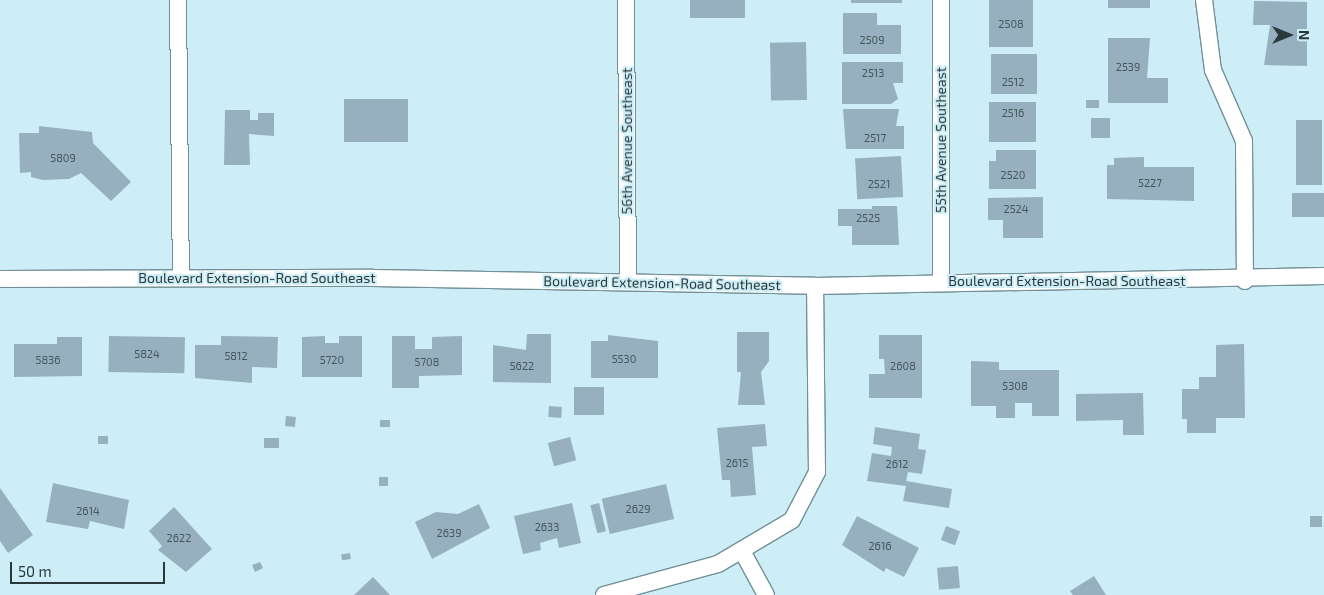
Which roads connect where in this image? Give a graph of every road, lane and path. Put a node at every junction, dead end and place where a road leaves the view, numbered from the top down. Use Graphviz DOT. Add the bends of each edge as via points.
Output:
graph roads {
  1 [pos="178,0"];
  2 [pos="626,0"];
  3 [pos="942,0"];
  4 [pos="1204,0"];
  5 [pos="1324,276"];
  6 [pos="181,277"];
  7 [pos="0,279"];
  8 [pos="1245,280"];
  9 [pos="941,281"];
  10 [pos="628,282"];
  11 [pos="815,286"];
  12 [pos="742,551"];
  13 [pos="604,595"];
  14 [pos="766,595"];
  1 -- 6 [label="street"];
  2 -- 10 [label="street, 56th Avenue Southeast"];
  3 -- 9 [label="street, 55th Avenue Southeast"];
  4 -- 8 [label="street" via="1213,70 1244,141"];
  5 -- 8 [label="street, Boulevard Extension-Road Southeast"];
  6 -- 7 [label="street, Boulevard Extension-Road Southeast"];
  6 -- 10 [label="street, Boulevard Extension-Road Southeast"];
  8 -- 9 [label="street, Boulevard Extension-Road Southeast"];
  9 -- 11 [label="street, Boulevard Extension-Road Southeast"];
  10 -- 11 [label="street, Boulevard Extension-Road Southeast"];
  11 -- 12 [label="street" via="817,472 792,520"];
  12 -- 13 [label="street" via="718,564"];
  12 -- 14 [label="street"];
}
